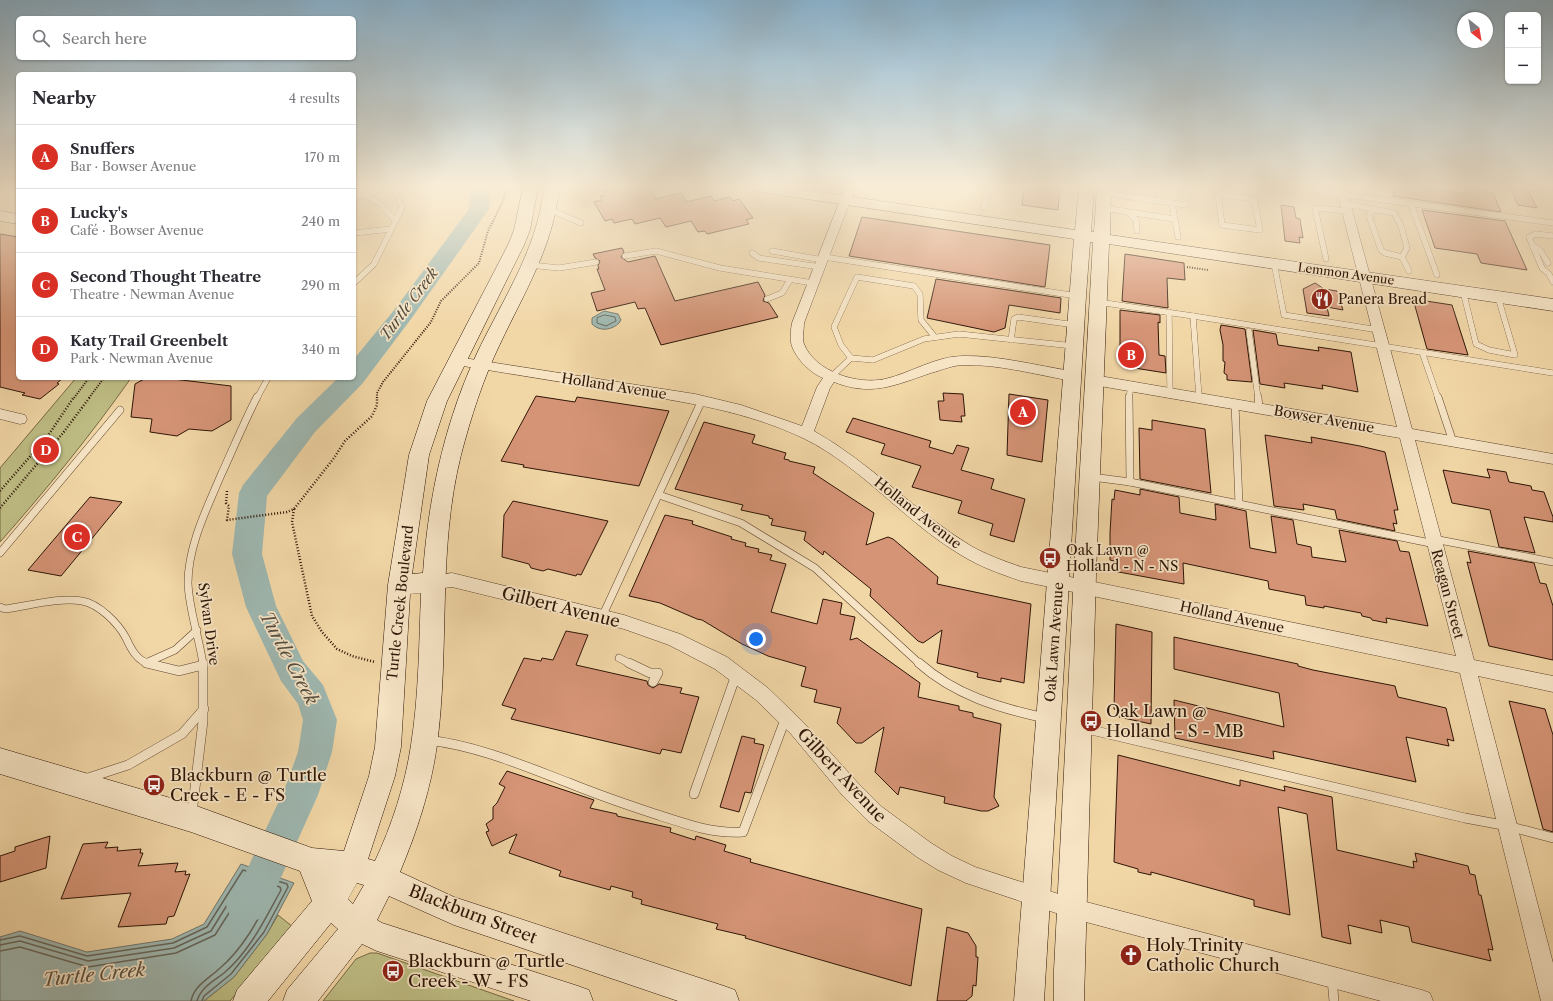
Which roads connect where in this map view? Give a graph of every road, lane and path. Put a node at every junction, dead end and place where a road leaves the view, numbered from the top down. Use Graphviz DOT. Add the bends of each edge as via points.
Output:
graph roads {
  1 [pos="388,235"];
  2 [pos="487,235"];
  3 [pos="520,235"];
  4 [pos="543,235"];
  5 [pos="832,235"];
  6 [pos="1083,235"];
  7 [pos="1102,235"];
  8 [pos="1117,235"];
  9 [pos="1162,235"];
  10 [pos="1321,235"];
  11 [pos="1354,235"];
  12 [pos="1376,235"];
  13 [pos="1403,235"];
  14 [pos="1422,235"];
  15 [pos="1553,236"];
  16 [pos="1178,237"];
  17 [pos="1533,246"];
  18 [pos="772,251"];
  19 [pos="752,253"];
  20 [pos="625,256"];
  21 [pos="1326,259"];
  22 [pos="822,261"];
  23 [pos="596,262"];
  24 [pos="861,263"];
  25 [pos="1274,263"];
  26 [pos="507,264"];
  27 [pos="1406,264"];
  28 [pos="530,265"];
  29 [pos="1187,267"];
  30 [pos="1549,268"];
  31 [pos="1208,270"];
  32 [pos="1364,270"];
  33 [pos="1437,275"];
  34 [pos="857,277"];
  35 [pos="790,280"];
  36 [pos="356,281"];
  37 [pos="1553,282"];
  38 [pos="813,283"];
  39 [pos="1463,291"];
  40 [pos="1553,292"];
  41 [pos="1077,296"];
  42 [pos="1498,297"];
  43 [pos="767,299"];
  44 [pos="1098,302"];
  45 [pos="1553,305"];
  46 [pos="1169,312"];
  47 [pos="1193,316"];
  48 [pos="1075,326"];
  49 [pos="1379,330"];
  50 [pos="1249,331"];
  51 [pos="934,336"];
  52 [pos="1011,340"];
  53 [pos="1074,346"];
  54 [pos="1384,346"];
  55 [pos="1422,352"];
  56 [pos="851,358"];
  57 [pos="456,361"];
  58 [pos="481,365"];
  59 [pos="1553,373"];
  60 [pos="1072,376"];
  61 [pos="831,378"];
  62 [pos="87,380"];
  63 [pos="102,380"];
  64 [pos="267,380"];
  65 [pos="1094,380"];
  66 [pos="1131,386"];
  67 [pos="1170,392"];
  68 [pos="1199,397"];
  69 [pos="702,400"];
  70 [pos="1235,404"];
  71 [pos="1259,408"];
  72 [pos="120,410"];
  73 [pos="0,414"];
  74 [pos="20,419"];
  75 [pos="806,434"];
  76 [pos="1406,434"];
  77 [pos="1453,442"];
  78 [pos="1553,459"];
  79 [pos="1089,476"];
  80 [pos="1130,482"];
  81 [pos="0,491"];
  82 [pos="658,495"];
  83 [pos="226,503"];
  84 [pos="1239,504"];
  85 [pos="0,508"];
  86 [pos="294,509"];
  87 [pos="1434,542"];
  88 [pos="0,553"];
  89 [pos="1553,562"];
  90 [pos="435,582"];
  91 [pos="1058,582"];
  92 [pos="399,585"];
  93 [pos="1084,586"];
  94 [pos="0,607"];
  95 [pos="602,617"];
  96 [pos="197,630"];
  97 [pos="619,658"];
  98 [pos="375,662"];
  99 [pos="147,663"];
  100 [pos="202,665"];
  101 [pos="1467,666"];
  102 [pos="736,674"];
  103 [pos="653,682"];
  104 [pos="1553,684"];
  105 [pos="204,709"];
  106 [pos="786,717"];
  107 [pos="1049,719"];
  108 [pos="1079,727"];
  109 [pos="424,740"];
  110 [pos="0,761"];
  111 [pos="74,783"];
  112 [pos="694,794"];
  113 [pos="200,821"];
  114 [pos="1508,826"];
  115 [pos="1553,838"];
  116 [pos="312,862"];
  117 [pos="351,867"];
  118 [pos="382,878"];
  119 [pos="1036,898"];
  120 [pos="330,902"];
  121 [pos="1071,908"];
  122 [pos="357,926"];
  123 [pos="1332,977"];
  124 [pos="248,1001"];
  125 [pos="298,1001"];
  126 [pos="578,1001"];
  127 [pos="724,1001"];
  128 [pos="1028,1001"];
  129 [pos="1069,1001"];
  130 [pos="1334,1001"];
  131 [pos="1422,1001"];
  132 [pos="1552,1001"];
  1 -- 36 [label="lane" via="374,264"];
  2 -- 86 [label="path" via="479,263 441,301 431,322 383,382 377,393 377,405 372,416 345,441"];
  3 -- 26 [label="main road, Turtle Creek Boulevard"];
  4 -- 28 [label="main road"];
  5 -- 22 [label="street"];
  6 -- 41 [label="main road, Oak Lawn Avenue"];
  7 -- 44 [label="main road, Oak Lawn Avenue"];
  8 -- 25 [label="main road, Lemmon Avenue"];
  9 -- 16 [label="main road, Lemmon Avenue"];
  10 -- 21 [label="lane"];
  11 -- 32 [label="street, Reagan Street"];
  12 -- 27 [label="lane" via="1381,250"];
  13 -- 27 [label="lane"];
  14 -- 33 [label="lane"];
  15 -- 17 [label="lane" via="1531,235 1529,237"];
  16 -- 21 [label="main road, Lemmon Avenue"];
  17 -- 30 [label="lane" via="1540,250"];
  17 -- 30 [label="lane" via="1542,268"];
  18 -- 22 [label="lane"];
  19 -- 22 [label="lane" via="759,258"];
  20 -- 35 [label="lane" via="656,251 720,268"];
  21 -- 32 [label="main road, Lemmon Avenue"];
  22 -- 24 [label="lane"];
  22 -- 38 [label="street"];
  23 -- 28 [label="lane" via="559,268"];
  24 -- 34 [label="lane"];
  24 -- 41 [label="lane"];
  25 -- 32 [label="main road, Lemmon Avenue"];
  25 -- 49 [label="lane" via="1284,315"];
  26 -- 28 [label="main road"];
  26 -- 57 [label="main road, Turtle Creek Boulevard"];
  27 -- 32 [label="main road, Lemmon Avenue"];
  27 -- 33 [label="main road, Lemmon Avenue"];
  28 -- 58 [label="main road"];
  29 -- 31 [label="path"];
  30 -- 37 [label="lane"];
  32 -- 39 [label="main road, Lemmon Avenue"];
  32 -- 49 [label="street, Reagan Street"];
  33 -- 40 [label="main road, Lemmon Avenue"];
  34 -- 51 [label="lane" via="914,286 920,294 922,320"];
  34 -- 56 [label="lane" via="834,327 841,345"];
  35 -- 38 [label="lane"];
  35 -- 43 [label="lane" via="783,293"];
  38 -- 61 [label="street" via="798,323 797,344 808,362"];
  39 -- 42 [label="main road, Lemmon Avenue"];
  39 -- 42 [label="lane" via="1476,344 1489,350 1515,355"];
  41 -- 48 [label="main road, Oak Lawn Avenue"];
  42 -- 45 [label="main road, Lemmon Avenue"];
  44 -- 46 [label="lane"];
  44 -- 65 [label="main road, Oak Lawn Avenue"];
  46 -- 47 [label="lane"];
  46 -- 67 [label="lane"];
  47 -- 54 [label="lane"];
  47 -- 68 [label="lane"];
  48 -- 52 [label="lane" via="1018,317 1014,319"];
  48 -- 53 [label="main road, Oak Lawn Avenue"];
  49 -- 54 [label="street, Reagan Street"];
  50 -- 71 [label="lane"];
  51 -- 52 [label="lane" via="959,334"];
  51 -- 56 [label="lane" via="873,360"];
  52 -- 53 [label="lane"];
  53 -- 60 [label="main road, Oak Lawn Avenue"];
  54 -- 55 [label="lane"];
  54 -- 76 [label="street, Reagan Street"];
  55 -- 59 [label="lane"];
  55 -- 77 [label="lane"];
  56 -- 61 [label="lane"];
  57 -- 58 [label="street, Holland Avenue"];
  57 -- 92 [label="main road, Turtle Creek Boulevard" via="437,401 419,455"];
  58 -- 69 [label="street, Holland Avenue"];
  58 -- 90 [label="main road" via="448,470 437,540"];
  60 -- 61 [label="street" via="963,360 947,362 885,384 858,384"];
  60 -- 65 [label="main road"];
  60 -- 91 [label="main road, Oak Lawn Avenue"];
  61 -- 75 [label="street" via="824,387"];
  62 -- 81 [label="path" via="50,433"];
  63 -- 85 [label="path"];
  64 -- 96 [label="lane, Sylvan Drive" via="248,412 200,523 189,572"];
  65 -- 66 [label="street, Bowser Avenue"];
  65 -- 79 [label="main road, Oak Lawn Avenue"];
  66 -- 67 [label="street, Bowser Avenue"];
  66 -- 80 [label="lane"];
  67 -- 68 [label="street, Bowser Avenue"];
  68 -- 70 [label="street, Bowser Avenue"];
  69 -- 75 [label="street, Holland Avenue" via="764,417"];
  69 -- 82 [label="lane"];
  70 -- 71 [label="street, Bowser Avenue"];
  70 -- 84 [label="lane"];
  71 -- 76 [label="street, Bowser Avenue"];
  72 -- 88 [label="lane"];
  73 -- 74 [label="street"];
  75 -- 91 [label="street, Holland Avenue" via="878,481 940,533 979,558 1021,574"];
  76 -- 77 [label="street, Bowser Avenue"];
  76 -- 87 [label="street, Reagan Street"];
  77 -- 78 [label="street, Bowser Avenue"];
  79 -- 80 [label="lane"];
  79 -- 93 [label="main road, Oak Lawn Avenue"];
  80 -- 84 [label="lane"];
  82 -- 95 [label="lane"];
  82 -- 107 [label="lane" via="741,523 815,568 936,678 1001,708"];
  83 -- 86 [label="path" via="229,506 227,520"];
  84 -- 87 [label="lane"];
  86 -- 98 [label="path" via="292,522 312,616 337,649"];
  87 -- 89 [label="lane"];
  87 -- 101 [label="street, Reagan Street"];
  90 -- 92 [label="main road"];
  90 -- 95 [label="street, Gilbert Avenue" via="452,580"];
  90 -- 109 [label="main road"];
  91 -- 93 [label="street, Holland Avenue"];
  91 -- 107 [label="main road, Oak Lawn Avenue"];
  92 -- 117 [label="main road, Turtle Creek Boulevard" via="388,747 369,819"];
  93 -- 101 [label="street, Holland Avenue"];
  93 -- 108 [label="main road, Oak Lawn Avenue"];
  94 -- 99 [label="lane" via="83,601 104,612 119,625 134,654"];
  95 -- 102 [label="street, Gilbert Avenue" via="674,639 721,663"];
  96 -- 99 [label="lane" via="177,650"];
  96 -- 100 [label="lane, Sylvan Drive"];
  97 -- 103 [label="lane" via="650,673 658,673"];
  99 -- 100 [label="lane" via="180,671"];
  100 -- 105 [label="lane, Sylvan Drive"];
  101 -- 104 [label="street, Holland Avenue"];
  101 -- 114 [label="street, Reagan Street"];
  102 -- 106 [label="street, Gilbert Avenue"];
  102 -- 112 [label="lane"];
  105 -- 111 [label="lane" via="182,734 128,765"];
  105 -- 113 [label="lane, Sylvan Drive"];
  106 -- 109 [label="lane" via="743,832 731,833 698,828 588,791 520,762 459,743"];
  106 -- 119 [label="street, Gilbert Avenue" via="850,789 894,829 945,863 973,876"];
  107 -- 119 [label="main road, Oak Lawn Avenue"];
  108 -- 114 [label="lane"];
  108 -- 121 [label="main road, Oak Lawn Avenue"];
  109 -- 118 [label="main road" via="405,819"];
  110 -- 111 [label="main road, Blackburn Street"];
  111 -- 113 [label="main road, Blackburn Street"];
  113 -- 116 [label="main road, Blackburn Street"];
  114 -- 115 [label="lane"];
  114 -- 132 [label="street, Reagan Street"];
  116 -- 117 [label="main road, Blackburn Street"];
  116 -- 120 [label="main road" via="315,877"];
  117 -- 118 [label="main road, Blackburn Street"];
  117 -- 120 [label="main road, Turtle Creek Boulevard"];
  118 -- 122 [label="main road"];
  118 -- 127 [label="main road, Blackburn Street" via="453,910"];
  119 -- 121 [label="street, Gilbert Avenue"];
  119 -- 128 [label="main road, Oak Lawn Avenue"];
  120 -- 122 [label="main road"];
  120 -- 124 [label="main road, Turtle Creek Boulevard"];
  121 -- 123 [label="street, Gilbert Avenue"];
  121 -- 129 [label="main road, Oak Lawn Avenue"];
  122 -- 125 [label="main road"];
  122 -- 126 [label="main road" via="377,936"];
  123 -- 130 [label="lane"];
  123 -- 131 [label="street, Gilbert Avenue"];
}
